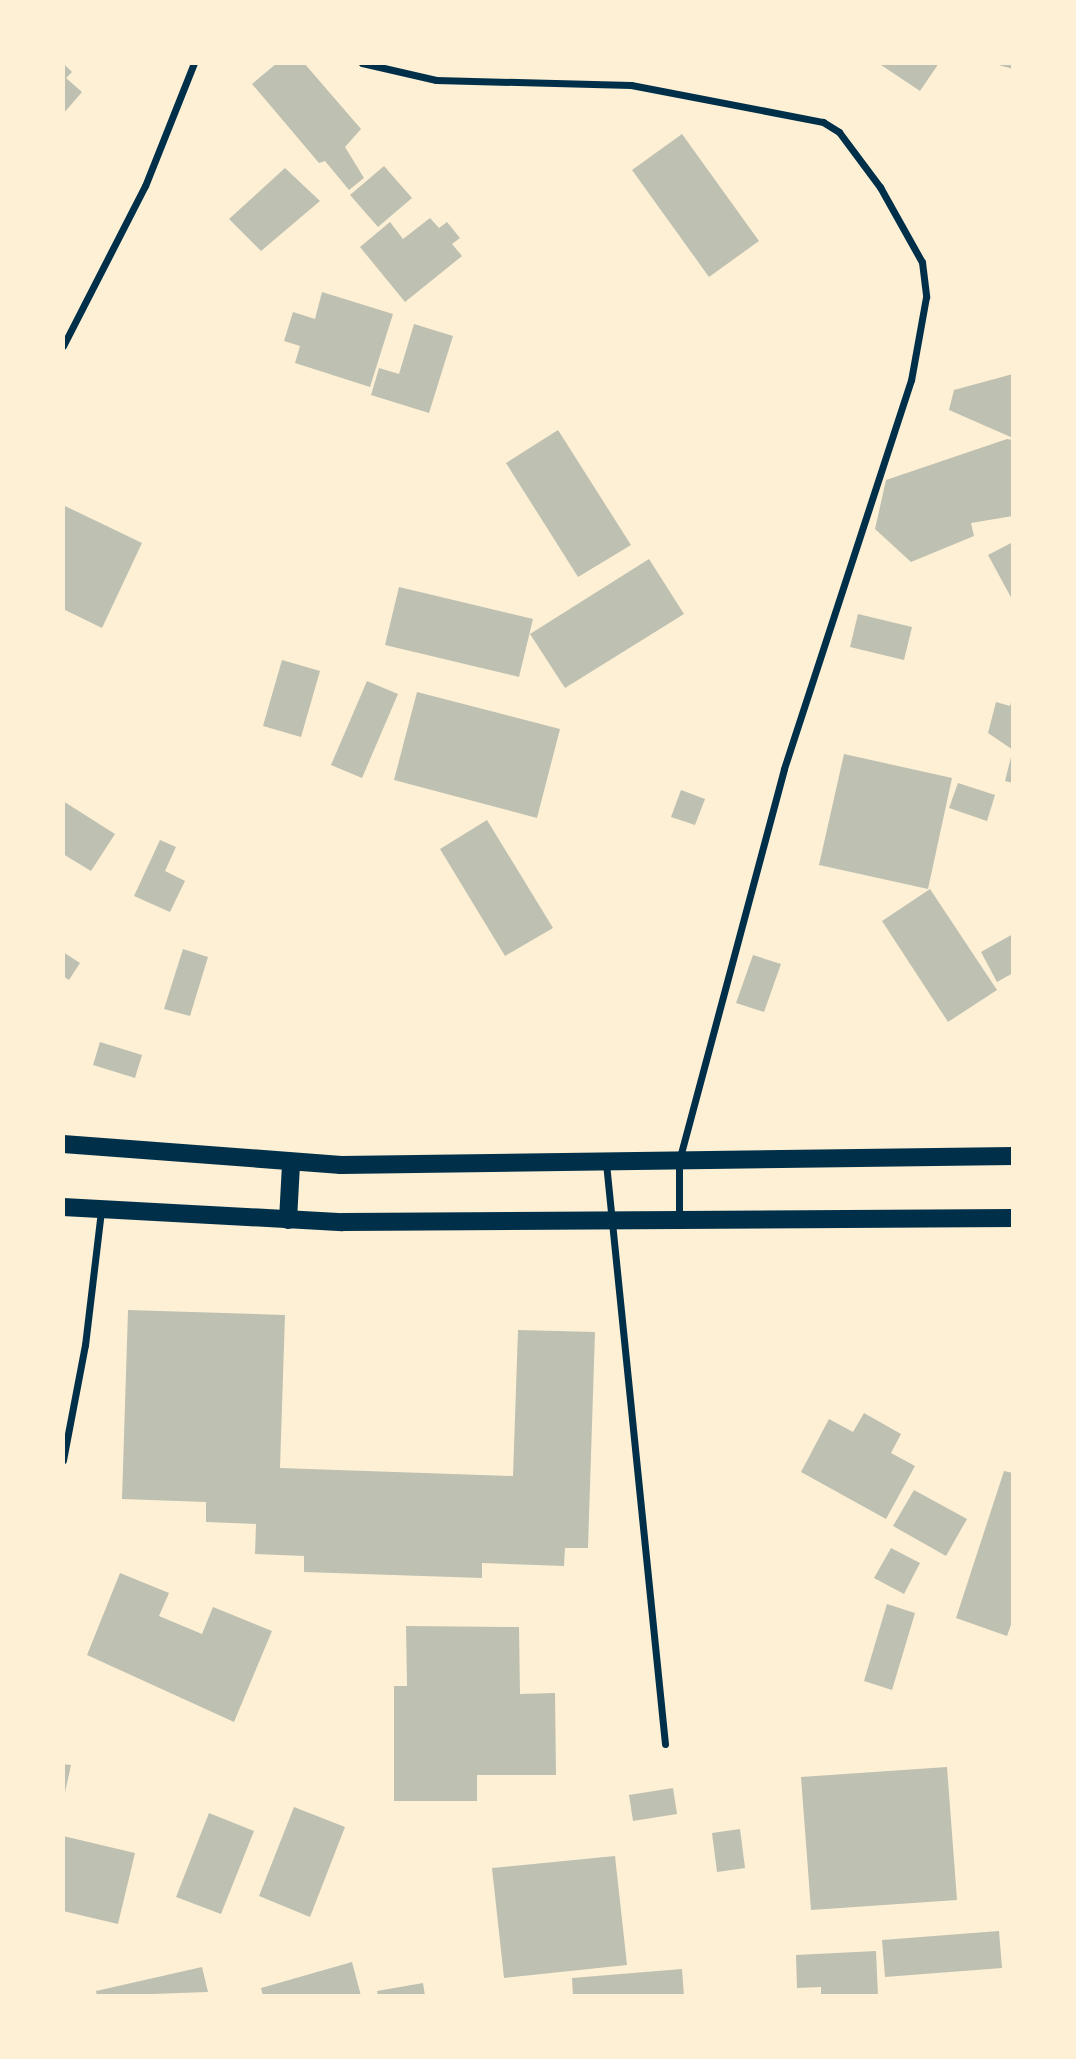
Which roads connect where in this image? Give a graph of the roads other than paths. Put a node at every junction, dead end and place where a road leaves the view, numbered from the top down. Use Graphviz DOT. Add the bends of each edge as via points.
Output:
graph roads {
  1 [pos="194,63"];
  2 [pos="362,63"];
  3 [pos="66,334"];
  4 [pos="63,346"];
  5 [pos="63,1144"];
  6 [pos="1013,1156"];
  7 [pos="679,1161"];
  8 [pos="606,1162"];
  9 [pos="291,1164"];
  10 [pos="63,1206"];
  11 [pos="101,1210"];
  12 [pos="678,1218"];
  13 [pos="1013,1218"];
  14 [pos="288,1220"];
  15 [pos="609,1221"];
  16 [pos="63,1460"];
  17 [pos="664,1744"];
  1 -- 3 [label="street" via="145,186"];
  2 -- 7 [label="street" via="436,80 631,85 822,122 839,132 880,187 922,262 926,297 911,380 784,769"];
  3 -- 4 [label="street"];
  5 -- 9 [label="main road"];
  6 -- 7 [label="main road"];
  7 -- 8 [label="main road"];
  7 -- 12 [label="street"];
  8 -- 9 [label="main road"];
  8 -- 15 [label="street"];
  9 -- 14 [label="main road"];
  10 -- 11 [label="main road"];
  11 -- 14 [label="main road"];
  11 -- 16 [label="street" via="85,1345"];
  12 -- 13 [label="main road"];
  12 -- 15 [label="main road"];
  14 -- 15 [label="main road"];
  15 -- 17 [label="street"];
}
